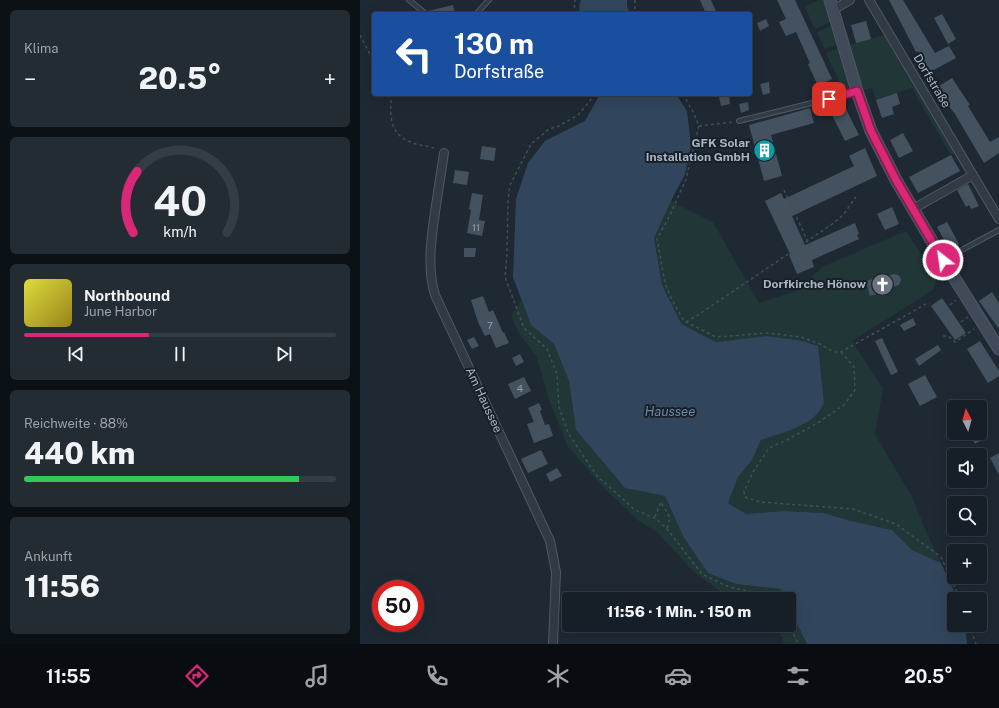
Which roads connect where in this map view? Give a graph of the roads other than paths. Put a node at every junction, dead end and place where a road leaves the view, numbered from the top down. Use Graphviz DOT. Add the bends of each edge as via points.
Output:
graph roads {
  1 [pos="409,0"];
  2 [pos="489,0"];
  3 [pos="850,0"];
  4 [pos="869,0"];
  5 [pos="832,5"];
  6 [pos="424,12"];
  7 [pos="478,12"];
  8 [pos="857,91"];
  9 [pos="739,121"];
  10 [pos="444,153"];
  11 [pos="973,175"];
  12 [pos="913,209"];
  13 [pos="999,219"];
  14 [pos="999,230"];
  15 [pos="943,260"];
  16 [pos="999,349"];
  17 [pos="553,644"];
  1 -- 6 [label="lane"];
  2 -- 7 [label="lane"];
  3 -- 5 [label="street"];
  4 -- 11 [label="street, Dorfstraße"];
  5 -- 8 [label="main road"];
  8 -- 9 [label="lane"];
  8 -- 12 [label="main road" via="871,131"];
  10 -- 17 [label="street, Am Haussee" via="430,246 432,287 550,541 556,572"];
  11 -- 12 [label="street"];
  11 -- 13 [label="street, Dorfstraße"];
  12 -- 15 [label="main road"];
  14 -- 15 [label="lane"];
  15 -- 16 [label="main road"];
}
